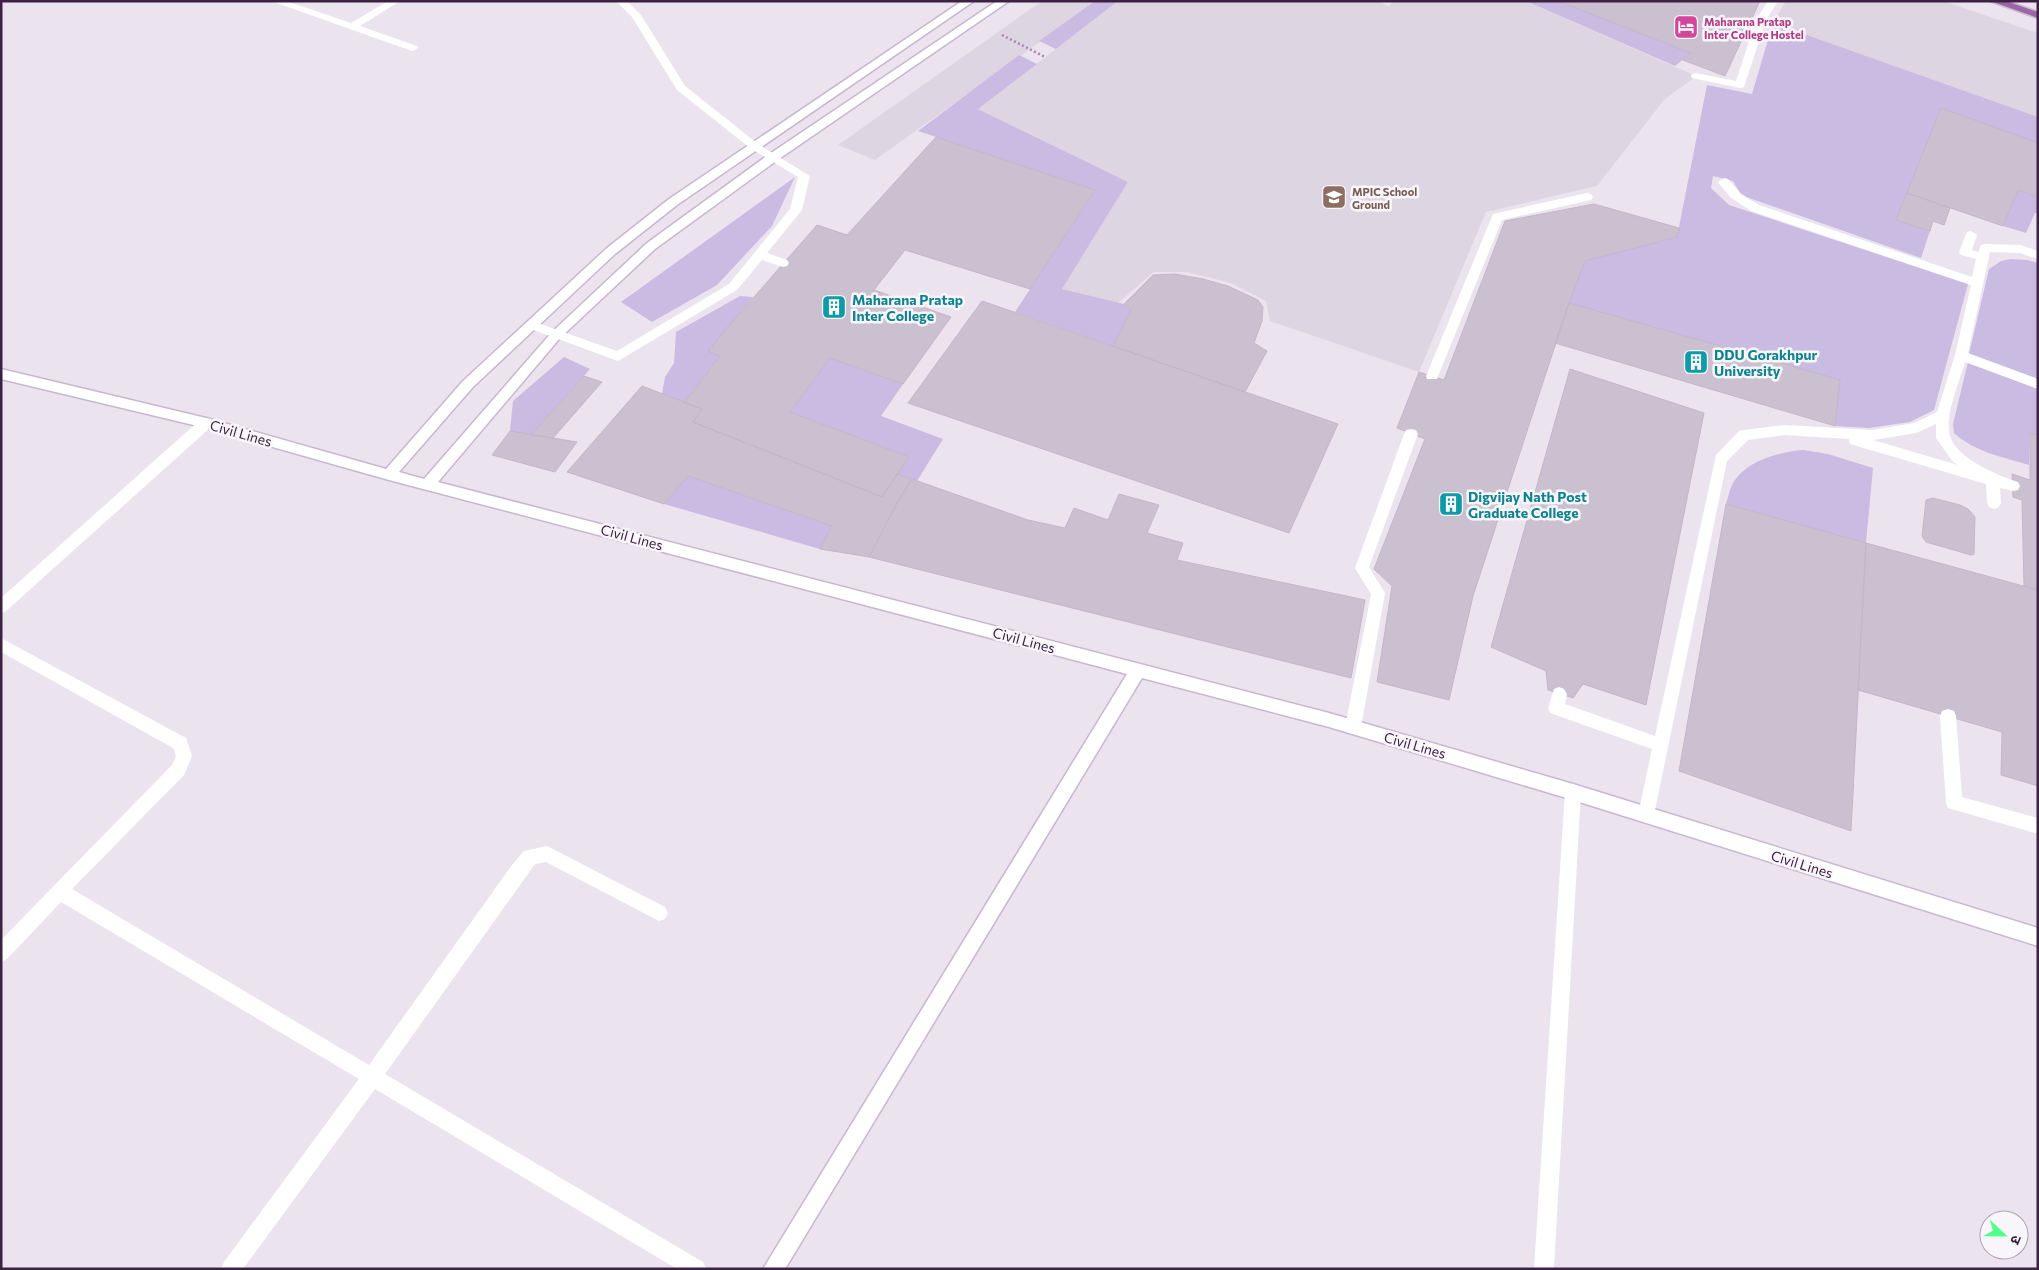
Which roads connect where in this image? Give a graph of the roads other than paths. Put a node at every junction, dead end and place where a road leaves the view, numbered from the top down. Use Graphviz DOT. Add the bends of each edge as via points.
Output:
graph roads {
  1 [pos="276,1"];
  2 [pos="396,1"];
  3 [pos="621,1"];
  4 [pos="969,1"];
  5 [pos="1004,1"];
  6 [pos="1774,1"];
  7 [pos="1996,1"];
  8 [pos="2038,15"];
  9 [pos="352,27"];
  10 [pos="413,48"];
  11 [pos="1696,76"];
  12 [pos="754,146"];
  13 [pos="772,158"];
  14 [pos="1724,182"];
  15 [pos="1587,197"];
  16 [pos="1971,235"];
  17 [pos="760,255"];
  18 [pos="2038,255"];
  19 [pos="1983,257"];
  20 [pos="783,263"];
  21 [pos="1977,283"];
  22 [pos="532,325"];
  23 [pos="556,335"];
  24 [pos="1961,355"];
  25 [pos="1,374"];
  26 [pos="1432,376"];
  27 [pos="2038,384"];
  28 [pos="1943,415"];
  29 [pos="206,423"];
  30 [pos="1835,433"];
  31 [pos="1411,434"];
  32 [pos="389,475"];
  33 [pos="1993,480"];
  34 [pos="428,484"];
  35 [pos="2013,486"];
  36 [pos="1994,503"];
  37 [pos="1,607"];
  38 [pos="1,644"];
  39 [pos="1138,670"];
  40 [pos="1559,694"];
  41 [pos="1948,716"];
  42 [pos="1353,727"];
  43 [pos="1661,745"];
  44 [pos="1573,792"];
  45 [pos="1646,815"];
  46 [pos="2038,826"];
  47 [pos="58,891"];
  48 [pos="659,913"];
  49 [pos="2038,937"];
  50 [pos="1,953"];
  51 [pos="372,1077"];
  52 [pos="231,1269"];
  53 [pos="696,1269"];
  54 [pos="773,1269"];
  55 [pos="1544,1269"];
  1 -- 9 [label="main road"];
  2 -- 9 [label="main road"];
  3 -- 12 [label="main road" via="636,15 680,88"];
  4 -- 12 [label="main road"];
  5 -- 13 [label="main road"];
  6 -- 11 [label="main road" via="1761,20 1740,85"];
  7 -- 8 [label="main road"];
  9 -- 10 [label="main road"];
  12 -- 13 [label="main road"];
  12 -- 22 [label="main road" via="673,202 611,251"];
  13 -- 17 [label="main road" via="804,176 796,210"];
  13 -- 23 [label="main road" via="651,246"];
  14 -- 21 [label="main road" via="1729,191 1754,208"];
  15 -- 26 [label="main road" via="1492,215"];
  16 -- 19 [label="main road" via="1965,252"];
  17 -- 20 [label="main road"];
  17 -- 23 [label="main road" via="732,287 618,356"];
  18 -- 19 [label="main road" via="2021,249 1985,248"];
  19 -- 21 [label="main road"];
  21 -- 24 [label="main road"];
  22 -- 23 [label="main road"];
  22 -- 32 [label="main road" via="468,384"];
  23 -- 34 [label="main road"];
  24 -- 27 [label="main road"];
  24 -- 28 [label="main road"];
  25 -- 29 [label="main road, Civil Lines"];
  28 -- 30 [label="main road" via="1916,428 1872,435"];
  28 -- 33 [label="main road" via="1943,438 1958,458"];
  29 -- 32 [label="main road, Civil Lines"];
  29 -- 37 [label="main road"];
  30 -- 33 [label="main road"];
  30 -- 43 [label="main road" via="1785,430 1744,435 1721,460"];
  31 -- 42 [label="main road" via="1362,568 1378,593"];
  32 -- 34 [label="main road, Civil Lines"];
  33 -- 35 [label="main road"];
  33 -- 36 [label="main road"];
  34 -- 39 [label="main road, Civil Lines"];
  38 -- 47 [label="main road" via="180,743 184,756 178,770"];
  39 -- 42 [label="main road, Civil Lines"];
  39 -- 54 [label="main road"];
  40 -- 43 [label="main road" via="1556,708"];
  41 -- 46 [label="main road" via="1954,802"];
  42 -- 44 [label="main road, Civil Lines"];
  43 -- 45 [label="main road"];
  44 -- 45 [label="main road, Civil Lines"];
  44 -- 55 [label="main road"];
  45 -- 49 [label="main road, Civil Lines"];
  47 -- 50 [label="main road"];
  47 -- 51 [label="main road"];
  48 -- 51 [label="main road" via="547,854 530,857"];
  51 -- 52 [label="main road"];
  51 -- 53 [label="main road"];
}
